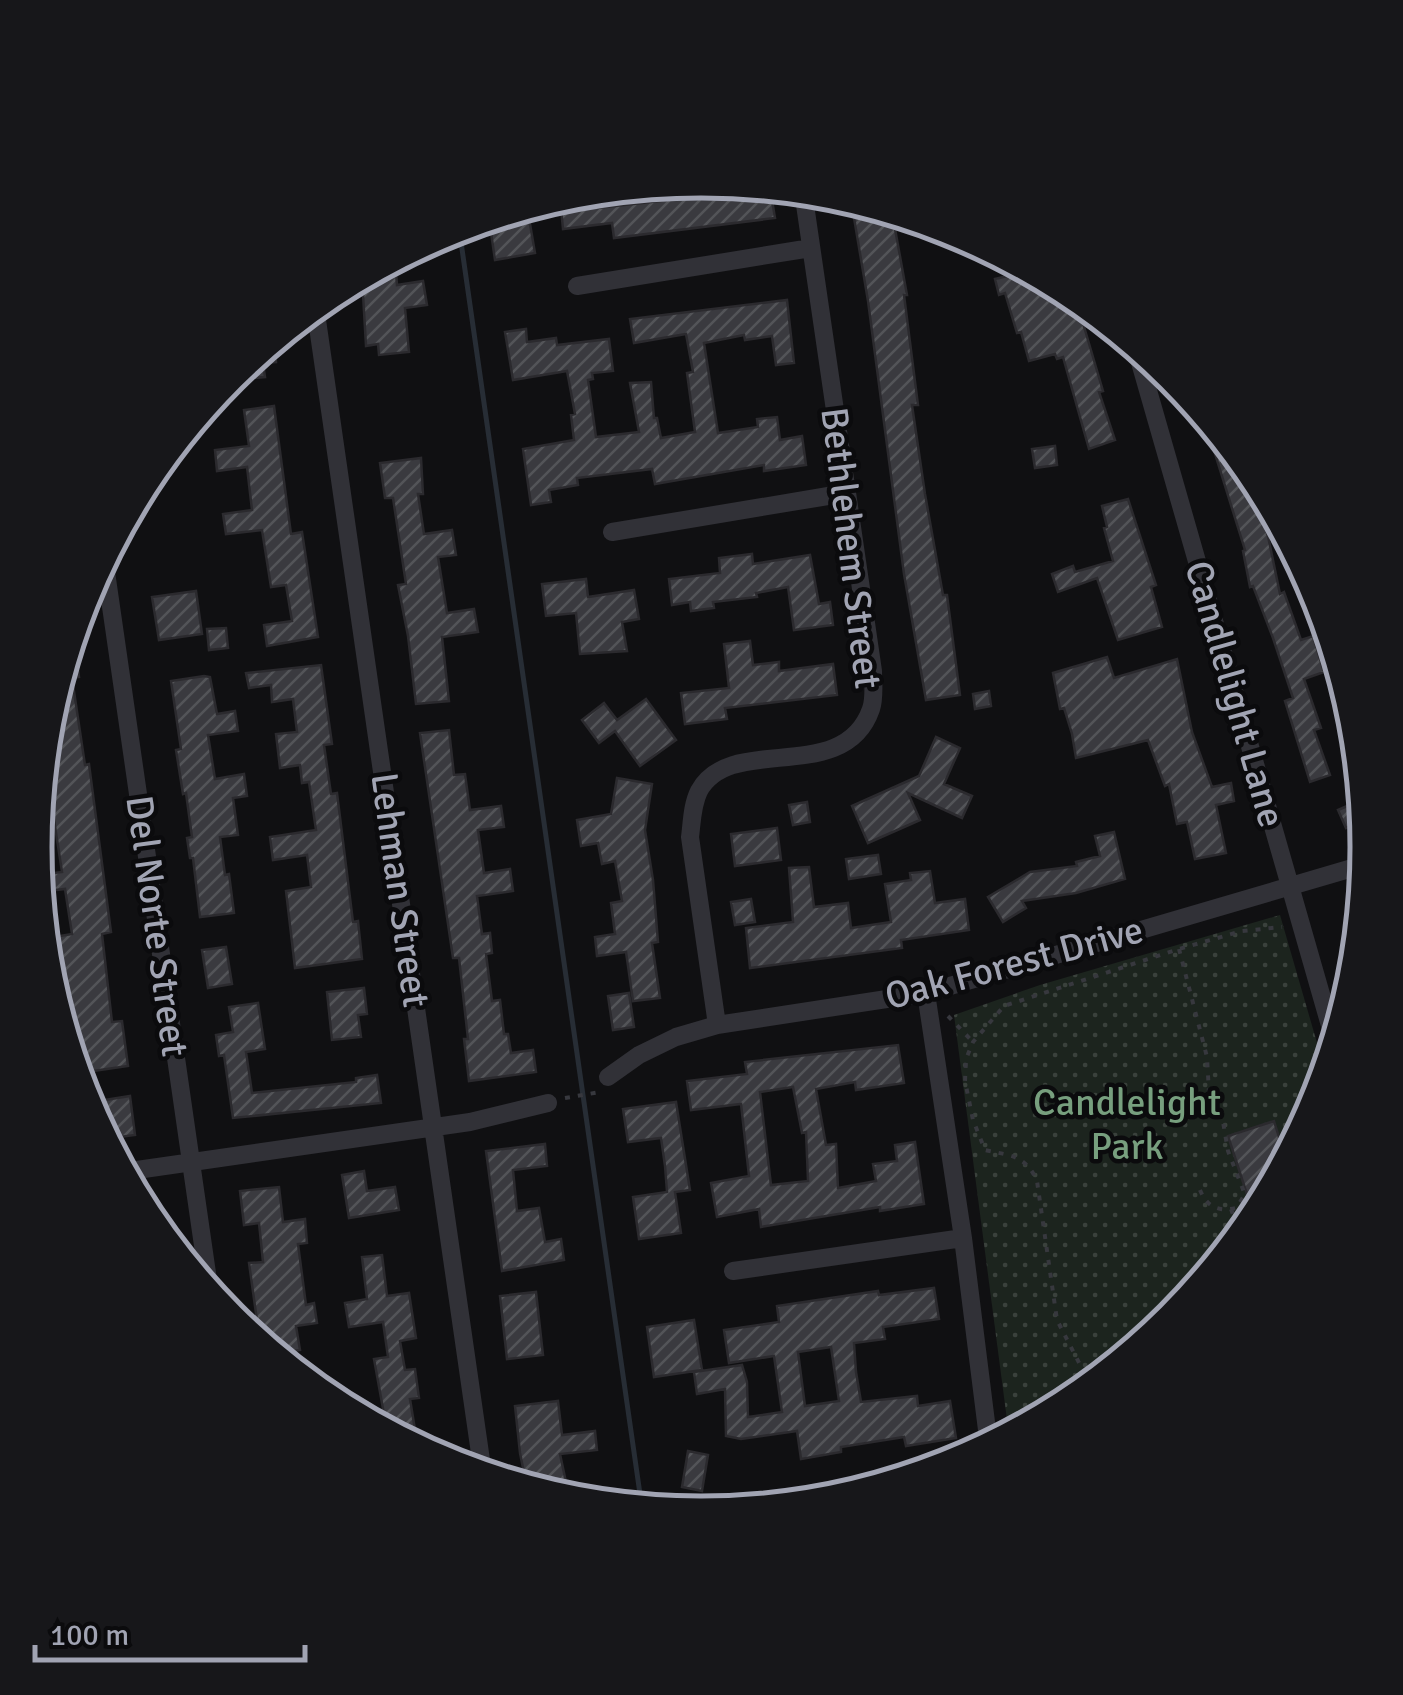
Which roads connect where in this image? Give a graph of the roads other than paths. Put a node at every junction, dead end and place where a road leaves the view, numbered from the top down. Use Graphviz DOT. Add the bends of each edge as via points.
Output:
graph roads {
  1 [pos="804,207"];
  2 [pos="810,248"];
  3 [pos="577,286"];
  4 [pos="318,325"];
  5 [pos="1142,372"];
  6 [pos="846,494"];
  7 [pos="612,532"];
  8 [pos="108,585"];
  9 [pos="1350,869"];
  10 [pos="1290,885"];
  11 [pos="926,994"];
  12 [pos="1328,1015"];
  13 [pos="717,1025"];
  14 [pos="606,1084"];
  15 [pos="552,1101"];
  16 [pos="434,1127"];
  17 [pos="191,1162"];
  18 [pos="138,1170"];
  19 [pos="963,1238"];
  20 [pos="206,1265"];
  21 [pos="732,1271"];
  22 [pos="987,1431"];
  23 [pos="481,1457"];
  1 -- 2 [label="street, Bethlehem Street"];
  2 -- 3 [label="street"];
  2 -- 6 [label="street, Bethlehem Street"];
  4 -- 16 [label="street, Lehman Street"];
  5 -- 10 [label="street, Candlelight Lane"];
  6 -- 7 [label="street"];
  6 -- 13 [label="street, Bethlehem Street" via="873,671 872,708 838,746 736,764 700,788 690,837"];
  8 -- 17 [label="street, Del Norte Street"];
  9 -- 10 [label="street, Oak Forest Drive"];
  10 -- 11 [label="street, Oak Forest Drive"];
  10 -- 12 [label="street, Candlelight Lane"];
  11 -- 13 [label="street, Oak Forest Drive"];
  11 -- 19 [label="street"];
  13 -- 14 [label="street, Oak Forest Drive" via="639,1055"];
  15 -- 16 [label="street"];
  16 -- 17 [label="street"];
  16 -- 23 [label="street, Lehman Street"];
  17 -- 18 [label="street"];
  17 -- 20 [label="street, Del Norte Street"];
  19 -- 21 [label="street"];
  19 -- 22 [label="street"];
}
